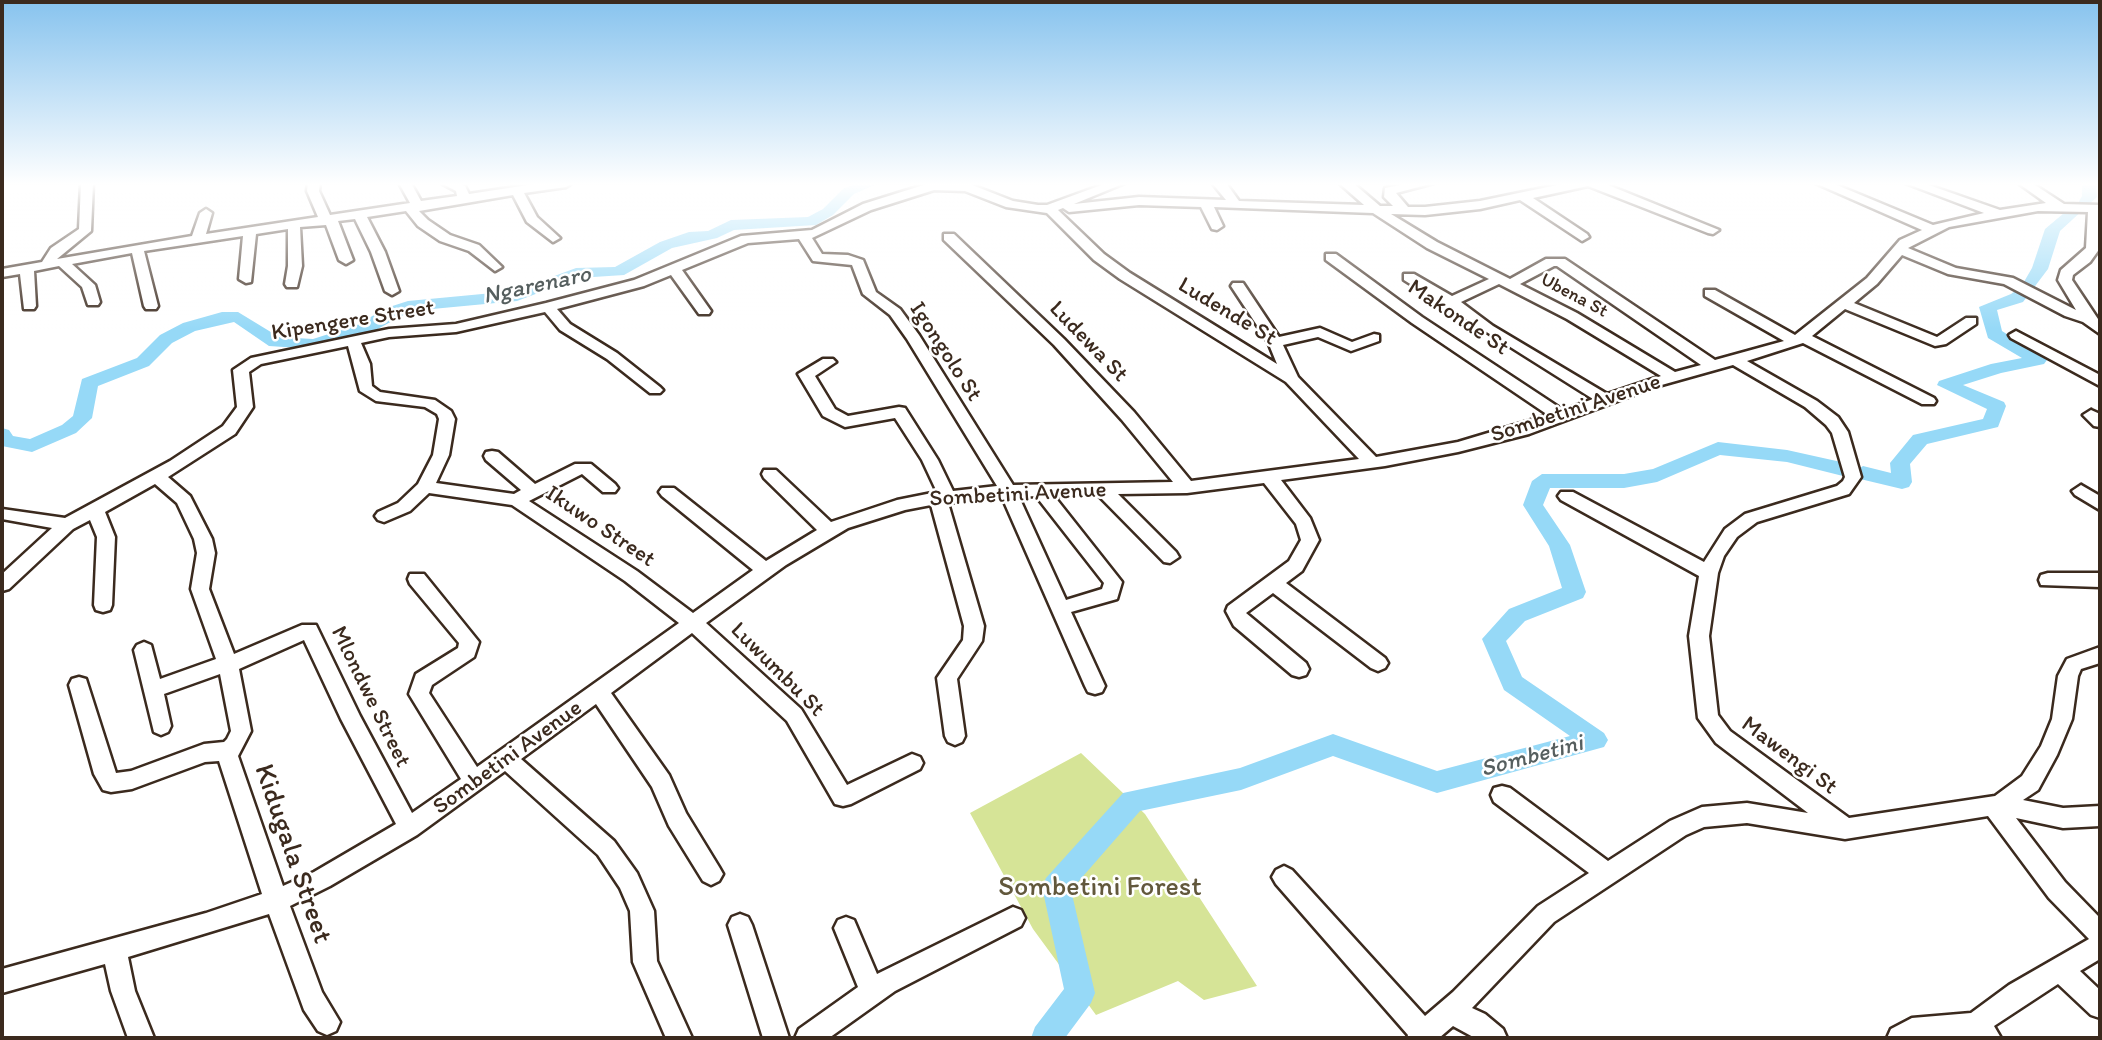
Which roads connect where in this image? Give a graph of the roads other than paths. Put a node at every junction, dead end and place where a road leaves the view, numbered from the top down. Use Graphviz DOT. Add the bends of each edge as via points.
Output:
graph roads {
  1 [pos="84,232"];
  2 [pos="200,232"];
  3 [pos="250,232"];
  4 [pos="253,232"];
  5 [pos="294,232"];
  6 [pos="334,232"];
  7 [pos="367,232"];
  8 [pos="436,232"];
  9 [pos="546,232"];
  10 [pos="820,232"];
  11 [pos="1072,232"];
  12 [pos="1412,232"];
  13 [pos="1574,232"];
  14 [pos="1925,232"];
  15 [pos="2096,232"];
  16 [pos="804,236"];
  17 [pos="949,237"];
  18 [pos="1582,237"];
  19 [pos="198,238"];
  20 [pos="553,238"];
  21 [pos="137,247"];
  22 [pos="1899,249"];
  23 [pos="1331,257"];
  24 [pos="346,260"];
  25 [pos="62,262"];
  26 [pos="2082,262"];
  27 [pos="46,265"];
  28 [pos="495,267"];
  29 [pos="673,268"];
  30 [pos="27,269"];
  31 [pos="2100,269"];
  32 [pos="2,273"];
  33 [pos="1409,277"];
  34 [pos="246,279"];
  35 [pos="1505,282"];
  36 [pos="292,284"];
  37 [pos="1238,286"];
  38 [pos="392,291"];
  39 [pos="1710,293"];
  40 [pos="1451,301"];
  41 [pos="93,302"];
  42 [pos="1845,304"];
  43 [pos="29,306"];
  44 [pos="151,306"];
  45 [pos="548,307"];
  46 [pos="704,311"];
  47 [pos="2088,319"];
  48 [pos="1972,321"];
  49 [pos="2100,330"];
  50 [pos="2016,335"];
  51 [pos="1374,338"];
  52 [pos="1799,340"];
  53 [pos="353,341"];
  54 [pos="1275,342"];
  55 [pos="1737,360"];
  56 [pos="828,362"];
  57 [pos="1713,366"];
  58 [pos="1673,377"];
  59 [pos="1292,379"];
  60 [pos="2100,381"];
  61 [pos="655,390"];
  62 [pos="1604,399"];
  63 [pos="1928,401"];
  64 [pos="1559,415"];
  65 [pos="492,457"];
  66 [pos="1372,463"];
  67 [pos="770,474"];
  68 [pos="156,476"];
  69 [pos="1268,476"];
  70 [pos="425,487"];
  71 [pos="1187,487"];
  72 [pos="609,488"];
  73 [pos="1102,489"];
  74 [pos="533,491"];
  75 [pos="1008,491"];
  76 [pos="1041,491"];
  77 [pos="2081,491"];
  78 [pos="667,492"];
  79 [pos="1567,496"];
  80 [pos="943,497"];
  81 [pos="516,500"];
  82 [pos="2100,504"];
  83 [pos="95,509"];
  84 [pos="4,514"];
  85 [pos="384,516"];
  86 [pos="68,526"];
  87 [pos="829,531"];
  88 [pos="1170,557"];
  89 [pos="766,570"];
  90 [pos="1709,573"];
  91 [pos="417,579"];
  92 [pos="2048,580"];
  93 [pos="2100,580"];
  94 [pos="1273,583"];
  95 [pos="2,584"];
  96 [pos="103,604"];
  97 [pos="1060,608"];
  98 [pos="695,624"];
  99 [pos="144,650"];
  100 [pos="2100,655"];
  101 [pos="1378,663"];
  102 [pos="227,664"];
  103 [pos="1299,669"];
  104 [pos="79,685"];
  105 [pos="1095,686"];
  106 [pos="155,689"];
  107 [pos="599,692"];
  108 [pos="161,726"];
  109 [pos="955,736"];
  110 [pos="228,751"];
  111 [pos="507,760"];
  112 [pos="912,763"];
  113 [pos="475,783"];
  114 [pos="1502,795"];
  115 [pos="1996,805"];
  116 [pos="2100,816"];
  117 [pos="409,828"];
  118 [pos="1845,829"];
  119 [pos="1606,873"];
  120 [pos="711,874"];
  121 [pos="1284,877"];
  122 [pos="277,900"];
  123 [pos="1013,918"];
  124 [pos="740,925"];
  125 [pos="846,928"];
  126 [pos="2100,934"];
  127 [pos="2100,946"];
  128 [pos="114,948"];
  129 [pos="2062,971"];
  130 [pos="2,981"];
  131 [pos="872,991"];
  132 [pos="2100,1006"];
  133 [pos="1449,1012"];
  134 [pos="327,1022"];
  135 [pos="1981,1032"];
  136 [pos="1422,1036"];
  137 [pos="141,1038"];
  138 [pos="678,1038"];
  139 [pos="776,1038"];
  140 [pos="808,1038"];
  141 [pos="1494,1038"];
  142 [pos="1900,1038"];
  1 -- 27 [label="street" via="56,251"];
  2 -- 19 [label="street"];
  3 -- 4 [label="street"];
  3 -- 19 [label="street"];
  3 -- 34 [label="street"];
  5 -- 36 [label="street"];
  6 -- 24 [label="street"];
  7 -- 38 [label="street"];
  8 -- 28 [label="street" via="474,248"];
  9 -- 20 [label="street"];
  10 -- 16 [label="street, Kipengere Street"];
  11 -- 59 [label="street, Ludende St" via="1125,276"];
  12 -- 35 [label="street, Ubena St"];
  13 -- 18 [label="street"];
  14 -- 22 [label="street, Sombetini Avenue"];
  15 -- 26 [label="street"];
  16 -- 29 [label="street, Kipengere Street" via="746,239"];
  16 -- 75 [label="street, Igongolo St" via="818,258 858,263 866,288 902,320"];
  17 -- 71 [label="street, Ludewa St" via="1059,342"];
  19 -- 21 [label="street"];
  21 -- 25 [label="street"];
  21 -- 44 [label="street"];
  22 -- 42 [label="street, Sombetini Avenue"];
  22 -- 47 [label="street" via="1953,271 2015,283"];
  23 -- 64 [label="street, Makonde St"];
  25 -- 27 [label="street"];
  25 -- 41 [label="street" via="88,285"];
  26 -- 31 [label="street"];
  26 -- 47 [label="street" via="2069,270 2065,280"];
  27 -- 30 [label="street"];
  29 -- 45 [label="street, Kipengere Street" via="639,283"];
  29 -- 46 [label="street"];
  30 -- 32 [label="street"];
  30 -- 43 [label="street"];
  33 -- 40 [label="street"];
  35 -- 40 [label="street"];
  35 -- 57 [label="street" via="1560,262"];
  35 -- 58 [label="street, Ubena St"];
  37 -- 54 [label="street"];
  39 -- 52 [label="street"];
  40 -- 62 [label="street"];
  42 -- 48 [label="street" via="1935,342"];
  42 -- 52 [label="street, Sombetini Avenue"];
  45 -- 53 [label="street, Kipengere Street" via="456,328"];
  45 -- 61 [label="street" via="565,327"];
  47 -- 49 [label="street"];
  50 -- 60 [label="street"];
  51 -- 54 [label="street" via="1352,347 1320,332"];
  52 -- 55 [label="street, Sombetini Avenue"];
  52 -- 63 [label="street"];
  53 -- 68 [label="street, Kipengere Street" via="248,365 242,370 245,407 238,420 217,439"];
  53 -- 70 [label="street" via="365,388 376,396 429,403 447,419 441,455"];
  54 -- 59 [label="street"];
  55 -- 57 [label="street, Sombetini Avenue"];
  55 -- 90 [label="street, Mawengi St" via="1832,421 1840,432 1853,477 1843,490 1743,523 1716,554"];
  56 -- 80 [label="street" via="806,374 829,412 845,422 899,412 930,460"];
  57 -- 58 [label="street, Sombetini Avenue"];
  58 -- 62 [label="street, Sombetini Avenue"];
  59 -- 66 [label="street, Ludende St"];
  62 -- 64 [label="street, Sombetini Avenue"];
  64 -- 66 [label="street, Sombetini Avenue" via="1458,447"];
  65 -- 74 [label="street"];
  66 -- 69 [label="street, Sombetini Avenue"];
  67 -- 87 [label="street"];
  68 -- 83 [label="street, Kipengere Street"];
  68 -- 102 [label="street, Kidugala Street" via="184,500 203,539 206,553 200,589"];
  69 -- 71 [label="street, Sombetini Avenue"];
  69 -- 94 [label="street" via="1304,522 1310,540 1296,566"];
  70 -- 81 [label="street, Ikuwo Street"];
  70 -- 85 [label="street" via="404,507"];
  71 -- 73 [label="street, Sombetini Avenue"];
  72 -- 74 [label="street" via="585,468"];
  73 -- 76 [label="street, Sombetini Avenue"];
  73 -- 88 [label="street"];
  74 -- 81 [label="street"];
  75 -- 76 [label="street, Sombetini Avenue"];
  75 -- 80 [label="street, Sombetini Avenue"];
  75 -- 97 [label="street"];
  76 -- 97 [label="street" via="1113,582 1110,594"];
  77 -- 82 [label="street"];
  78 -- 89 [label="street"];
  79 -- 90 [label="street"];
  80 -- 87 [label="street, Sombetini Avenue" via="882,511"];
  80 -- 109 [label="street" via="974,626 972,641 947,678"];
  81 -- 98 [label="street, Ikuwo Street"];
  83 -- 86 [label="street, Kipengere Street"];
  83 -- 96 [label="street" via="106,537"];
  84 -- 86 [label="street"];
  86 -- 95 [label="street, Kipengere Street"];
  87 -- 89 [label="street, Sombetini Avenue"];
  89 -- 98 [label="street, Sombetini Avenue"];
  90 -- 118 [label="street, Mawengi St" via="1699,636 1709,718 1723,737"];
  91 -- 113 [label="street" via="469,642 467,652 423,680 419,694"];
  92 -- 93 [label="street"];
  94 -- 101 [label="street"];
  94 -- 103 [label="street" via="1235,611"];
  97 -- 105 [label="street"];
  98 -- 107 [label="street, Sombetini Avenue"];
  98 -- 112 [label="street, Luwumbu St" via="794,715 843,797"];
  99 -- 106 [label="street"];
  100 -- 115 [label="street" via="2074,664 2050,750 2030,783"];
  102 -- 106 [label="street"];
  102 -- 110 [label="street, Kidugala Street" via="241,730"];
  102 -- 117 [label="street, Mlondwe Street" via="309,630"];
  104 -- 110 [label="street" via="111,783 132,780 204,753"];
  106 -- 108 [label="street"];
  107 -- 111 [label="street, Sombetini Avenue"];
  107 -- 120 [label="street" via="661,782 677,819"];
  110 -- 122 [label="street, Kidugala Street"];
  111 -- 113 [label="street, Sombetini Avenue"];
  111 -- 138 [label="street" via="606,848 629,881 642,911 645,962"];
  113 -- 117 [label="street, Sombetini Avenue"];
  114 -- 119 [label="street"];
  115 -- 116 [label="street" via="2063,818"];
  115 -- 118 [label="street"];
  115 -- 126 [label="street" via="2057,890"];
  117 -- 122 [label="street, Sombetini Avenue"];
  118 -- 119 [label="street" via="1747,813 1702,817"];
  119 -- 133 [label="street" via="1546,914"];
  121 -- 136 [label="street"];
  122 -- 128 [label="street, Sombetini Avenue"];
  122 -- 134 [label="street, Kidugala Street" via="313,1001"];
  123 -- 131 [label="street"];
  124 -- 139 [label="street"];
  125 -- 131 [label="street"];
  127 -- 129 [label="street"];
  128 -- 130 [label="street, Sombetini Avenue"];
  128 -- 137 [label="street" via="123,991"];
  129 -- 132 [label="street"];
  129 -- 135 [label="street" via="2018,994"];
  131 -- 140 [label="street"];
  133 -- 136 [label="street"];
  133 -- 141 [label="street"];
  135 -- 142 [label="street" via="1912,1031"];
}
